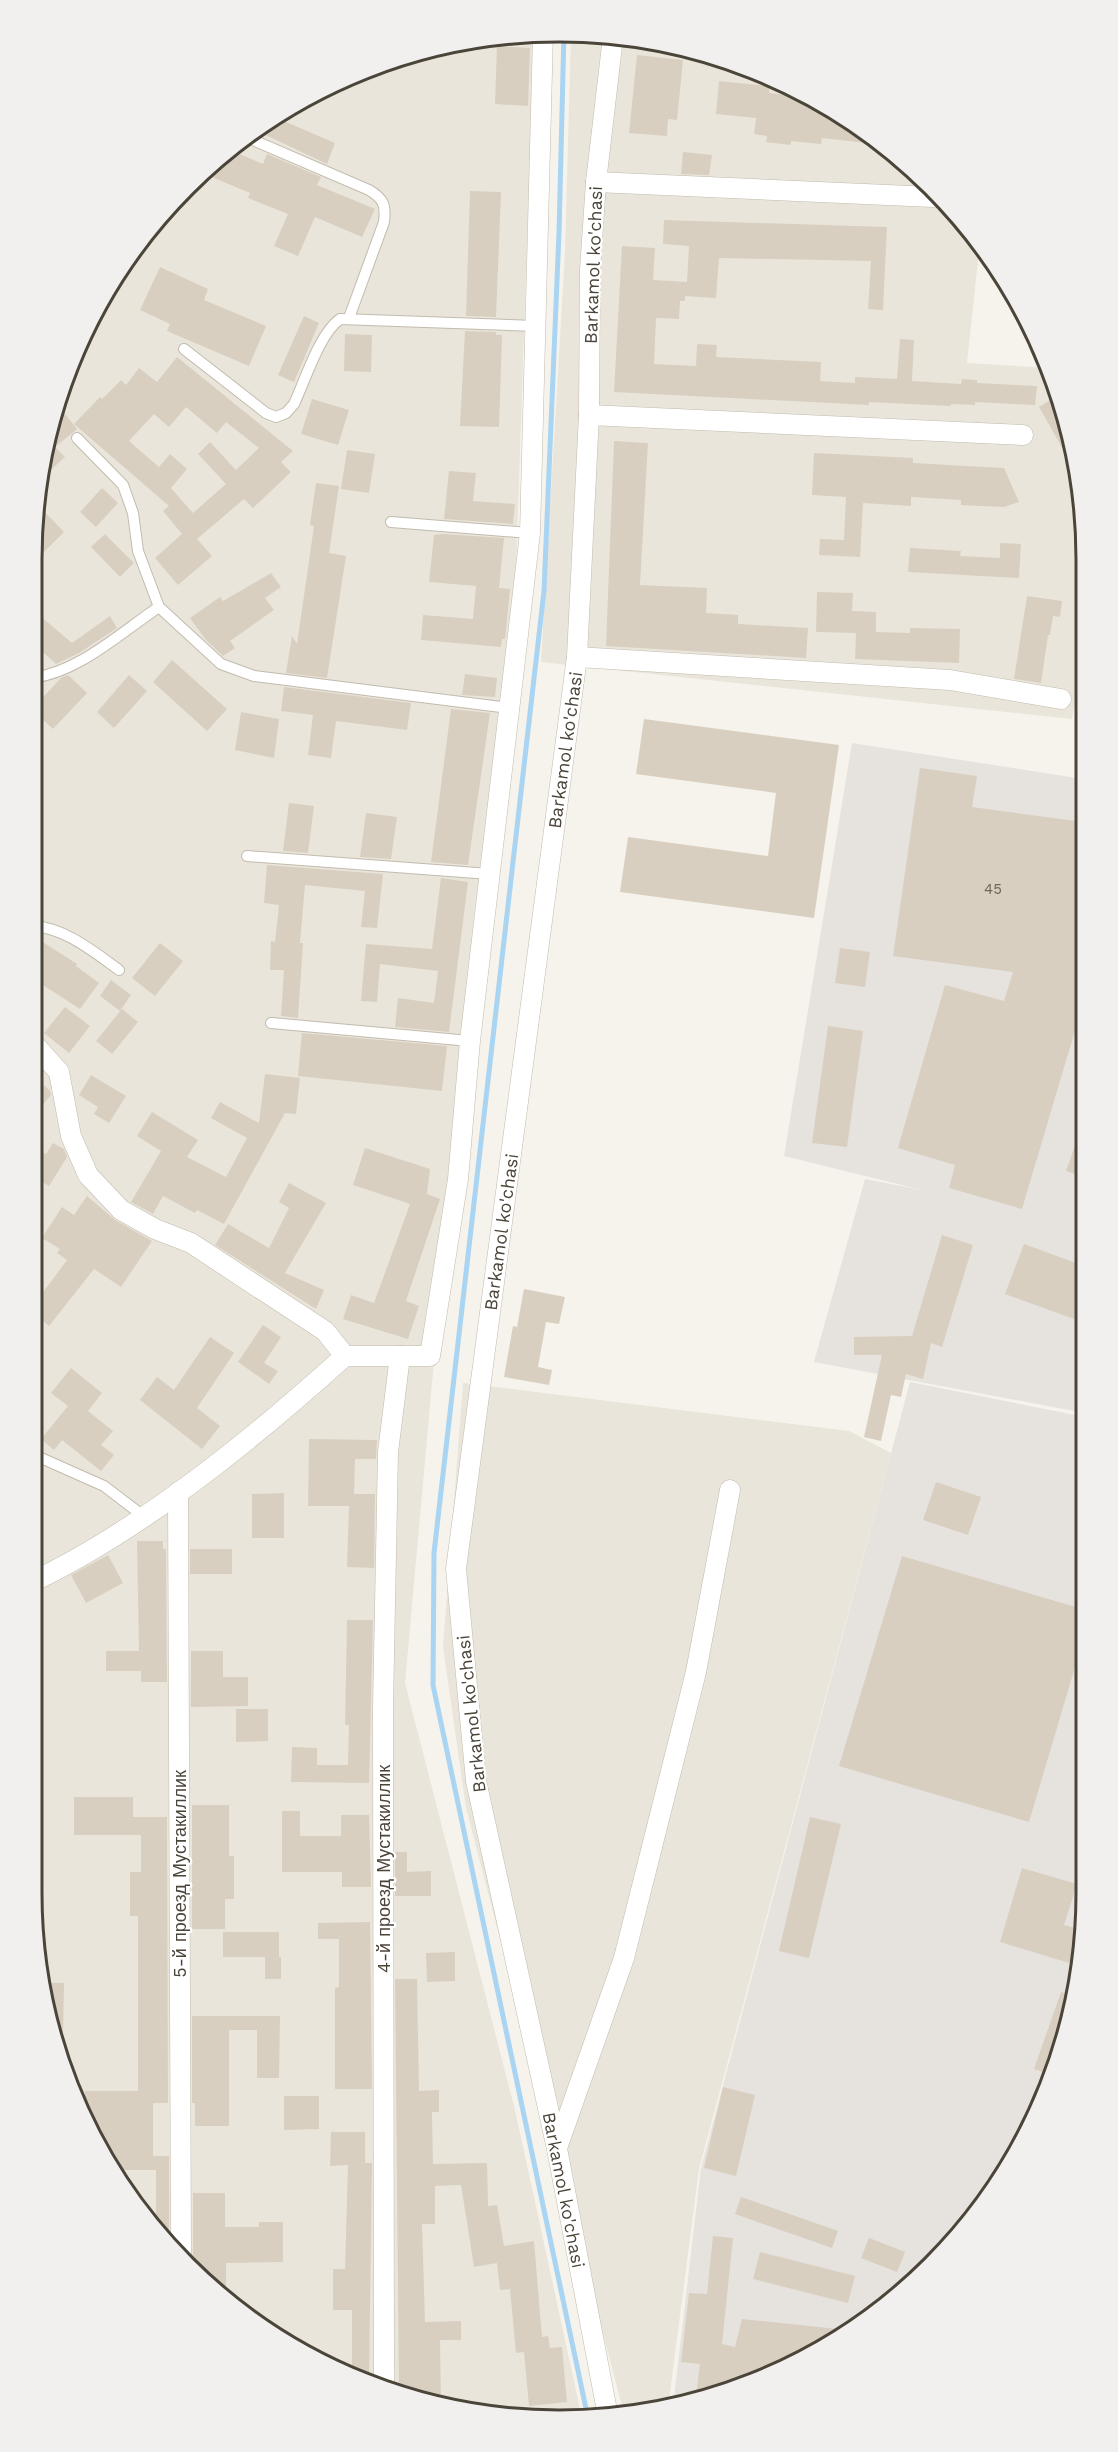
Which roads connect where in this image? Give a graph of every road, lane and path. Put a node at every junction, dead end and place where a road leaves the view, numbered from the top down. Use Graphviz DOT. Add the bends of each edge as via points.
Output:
graph roads {
  1 [pos="543,42"];
  2 [pos="612,45"];
  3 [pos="255,141"];
  4 [pos="596,182"];
  5 [pos="928,197"];
  6 [pos="349,318"];
  7 [pos="536,326"];
  8 [pos="184,350"];
  9 [pos="589,415"];
  10 [pos="1023,435"];
  11 [pos="77,438"];
  12 [pos="391,522"];
  13 [pos="530,533"];
  14 [pos="159,607"];
  15 [pos="577,657"];
  16 [pos="42,677"];
  17 [pos="1061,699"];
  18 [pos="509,708"];
  19 [pos="247,856"];
  20 [pos="490,874"];
  21 [pos="42,927"];
  22 [pos="119,970"];
  23 [pos="271,1023"];
  24 [pos="470,1041"];
  25 [pos="42,1053"];
  26 [pos="345,1356"];
  27 [pos="400,1356"];
  28 [pos="42,1458"];
  29 [pos="730,1490"];
  30 [pos="178,1492"];
  31 [pos="142,1515"];
  32 [pos="42,1577"];
  33 [pos="557,2150"];
  34 [pos="181,2246"];
  35 [pos="384,2380"];
  36 [pos="606,2408"];
  1 -- 7 [label="street"];
  2 -- 4 [label="street, Barkamol ko'chasi"];
  3 -- 6 [label="lane" via="369,190 381,197 386,206 384,222"];
  4 -- 5 [label="street"];
  4 -- 9 [label="street, Barkamol ko'chasi" via="590,270"];
  6 -- 7 [label="lane"];
  6 -- 8 [label="lane" via="332,325 294,404 276,417"];
  7 -- 13 [label="street"];
  9 -- 10 [label="street"];
  9 -- 15 [label="street, Barkamol ko'chasi"];
  11 -- 14 [label="lane" via="123,485 133,513 138,550"];
  12 -- 13 [label="lane"];
  13 -- 18 [label="street"];
  14 -- 16 [label="lane" via="82,660"];
  14 -- 18 [label="lane" via="221,664 254,676"];
  15 -- 17 [label="street" via="950,680"];
  15 -- 33 [label="street, Barkamol ko'chasi" via="456,1569 476,1781"];
  18 -- 20 [label="street"];
  19 -- 20 [label="lane"];
  20 -- 24 [label="street"];
  21 -- 22 [label="lane" via="75,941"];
  23 -- 24 [label="lane"];
  24 -- 27 [label="street" via="458,1179 430,1356"];
  25 -- 26 [label="street" via="59,1072 71,1136 88,1175 121,1210 154,1229 191,1243 325,1331"];
  26 -- 27 [label="street"];
  26 -- 30 [label="street" via="294,1403"];
  27 -- 35 [label="street, 4-й проезд Мустакиллик" via="388,1452 384,1694"];
  28 -- 31 [label="lane" via="104,1486"];
  29 -- 33 [label="street" via="696,1672 624,1958"];
  30 -- 31 [label="street"];
  30 -- 34 [label="street, 5-й проезд Мустакиллик"];
  31 -- 32 [label="street" via="71,1563"];
  33 -- 36 [label="street, Barkamol ko'chasi"];
}
